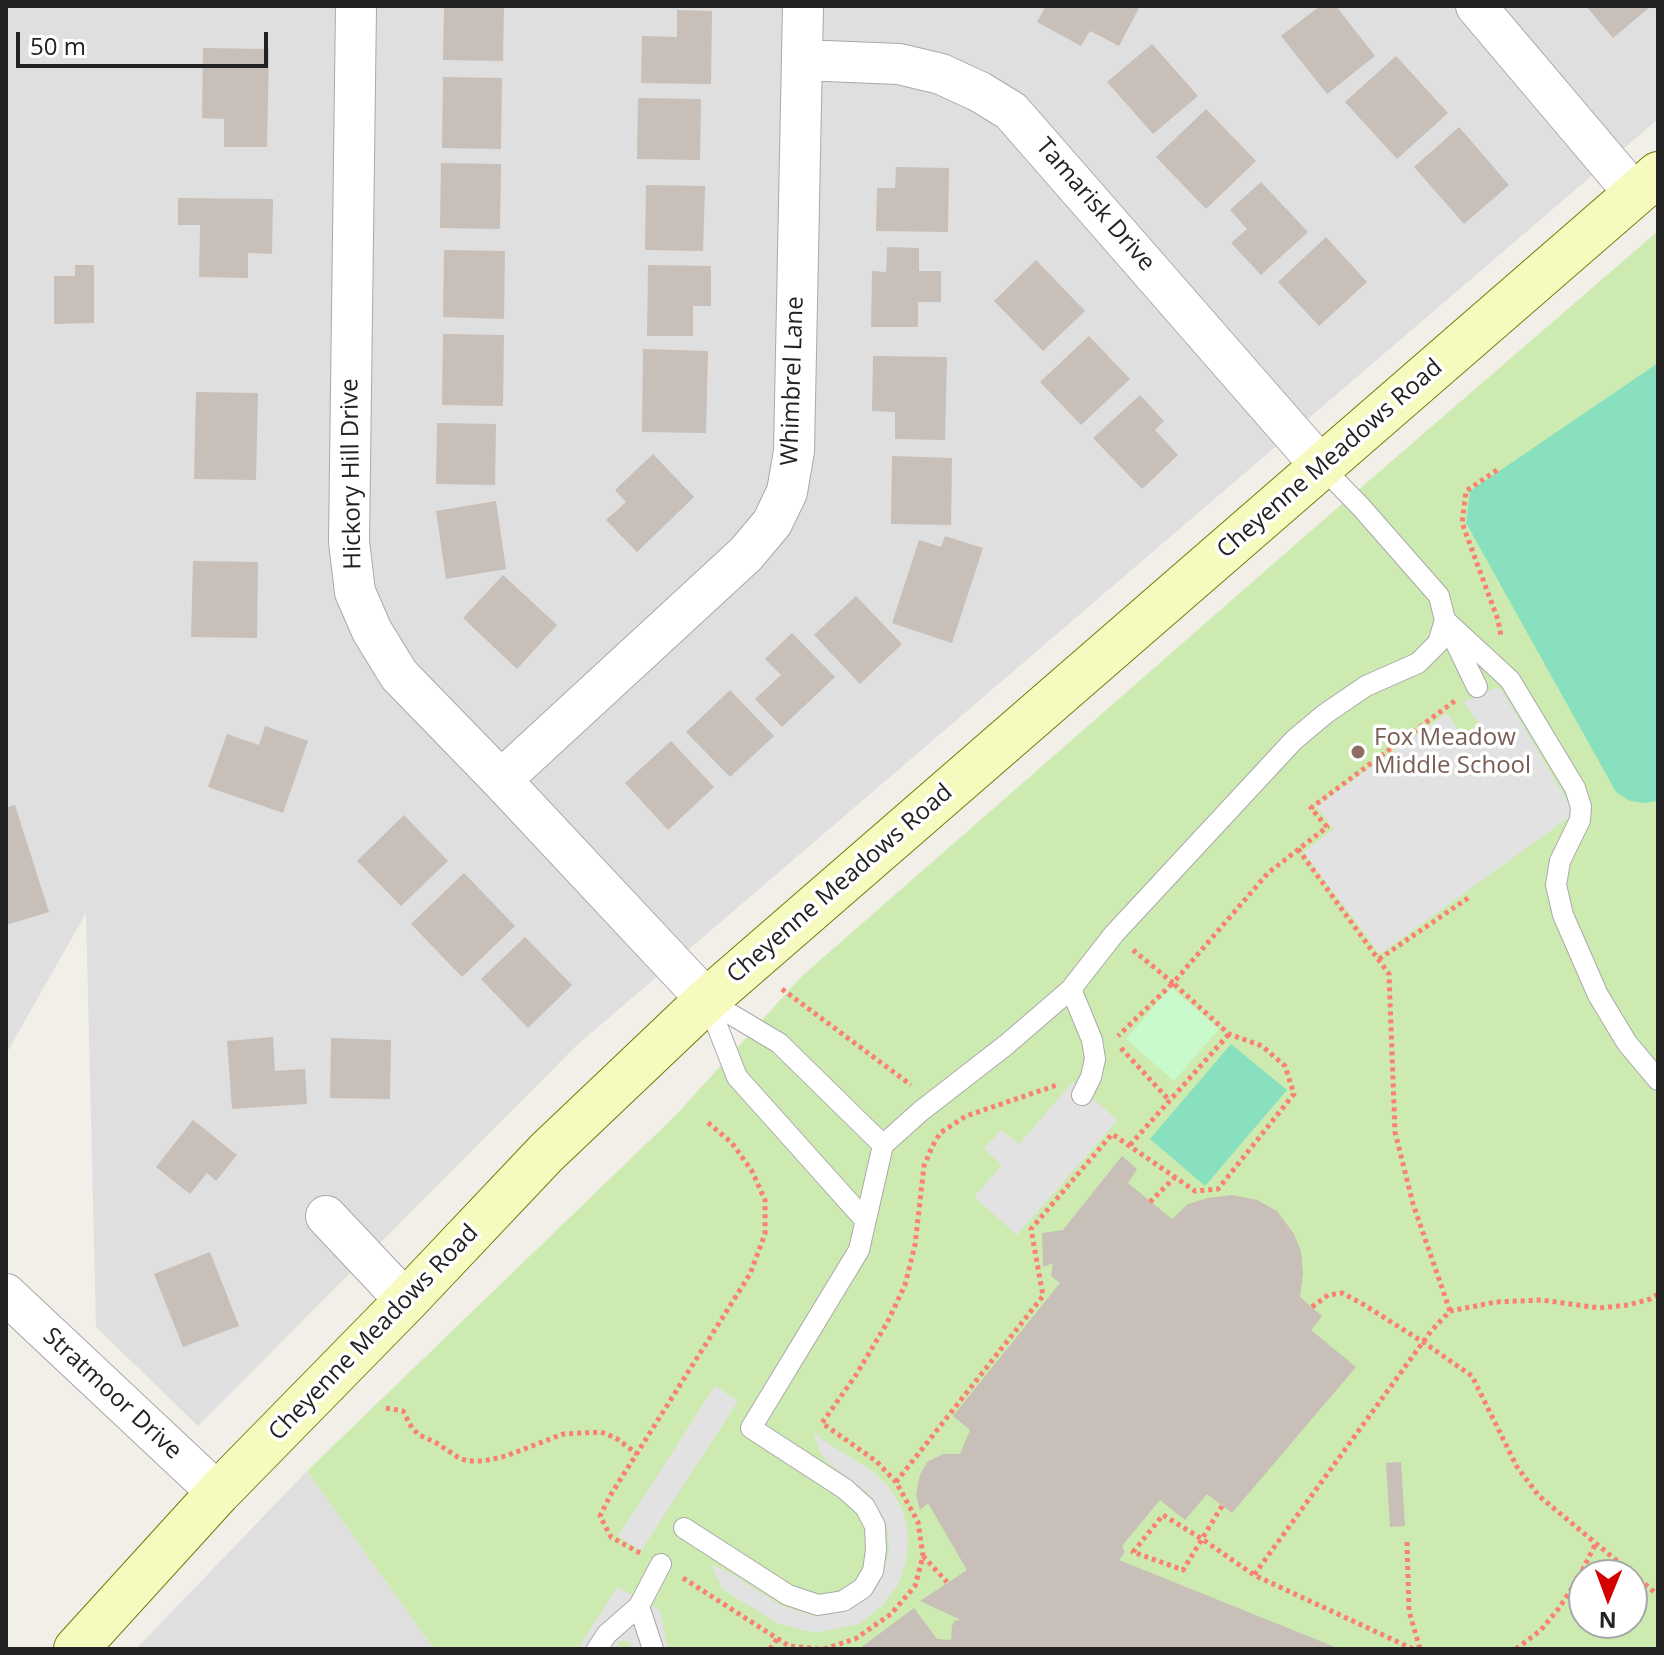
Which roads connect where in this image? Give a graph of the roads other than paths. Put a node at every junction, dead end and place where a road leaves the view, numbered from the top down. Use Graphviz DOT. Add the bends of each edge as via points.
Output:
graph roads {
  1 [pos="356,6"];
  2 [pos="803,6"];
  3 [pos="1476,6"];
  4 [pos="802,60"];
  5 [pos="1647,184"];
  6 [pos="1321,466"];
  7 [pos="1445,620"];
  8 [pos="1477,687"];
  9 [pos="501,780"];
  10 [pos="1071,989"];
  11 [pos="707,1000"];
  12 [pos="1658,1080"];
  13 [pos="1082,1095"];
  14 [pos="883,1145"];
  15 [pos="326,1216"];
  16 [pos="865,1220"];
  17 [pos="6,1294"];
  18 [pos="406,1301"];
  19 [pos="218,1493"];
  20 [pos="684,1528"];
  21 [pos="661,1564"];
  22 [pos="639,1606"];
  23 [pos="76,1649"];
  24 [pos="597,1649"];
  25 [pos="653,1649"];
  1 -- 9 [label="street, Hickory Hill Drive" via="349,542 355,592 399,675"];
  2 -- 4 [label="street, Whimbrel Lane"];
  3 -- 5 [label="street"];
  4 -- 6 [label="street, Tamarisk Drive" via="899,64 941,74 1011,111"];
  4 -- 9 [label="street, Whimbrel Lane" via="794,451 787,492 772,523 746,554"];
  5 -- 6 [label="main road, Cheyenne Meadows Road"];
  6 -- 7 [label="lane" via="1439,596"];
  6 -- 11 [label="main road, Cheyenne Meadows Road"];
  7 -- 8 [label="lane"];
  7 -- 10 [label="lane" via="1438,643 1418,663 1366,686 1294,740 1114,934"];
  7 -- 12 [label="lane" via="1510,680 1575,788 1580,820 1560,861 1556,885 1563,915 1598,995"];
  9 -- 11 [label="street, Hickory Hill Drive"];
  10 -- 13 [label="lane" via="1095,1059"];
  10 -- 14 [label="lane"];
  11 -- 14 [label="lane" via="779,1043"];
  11 -- 16 [label="lane" via="737,1077"];
  11 -- 18 [label="main road, Cheyenne Meadows Road" via="546,1153"];
  14 -- 16 [label="lane"];
  15 -- 18 [label="street"];
  16 -- 20 [label="lane" via="859,1250 751,1428 865,1507 875,1526 873,1571 863,1588 843,1601 818,1605 788,1595"];
  17 -- 19 [label="street, Stratmoor Drive"];
  18 -- 19 [label="main road, Cheyenne Meadows Road"];
  19 -- 23 [label="main road, Cheyenne Meadows Road"];
  21 -- 22 [label="lane"];
  22 -- 24 [label="lane"];
  22 -- 25 [label="lane"];
}
